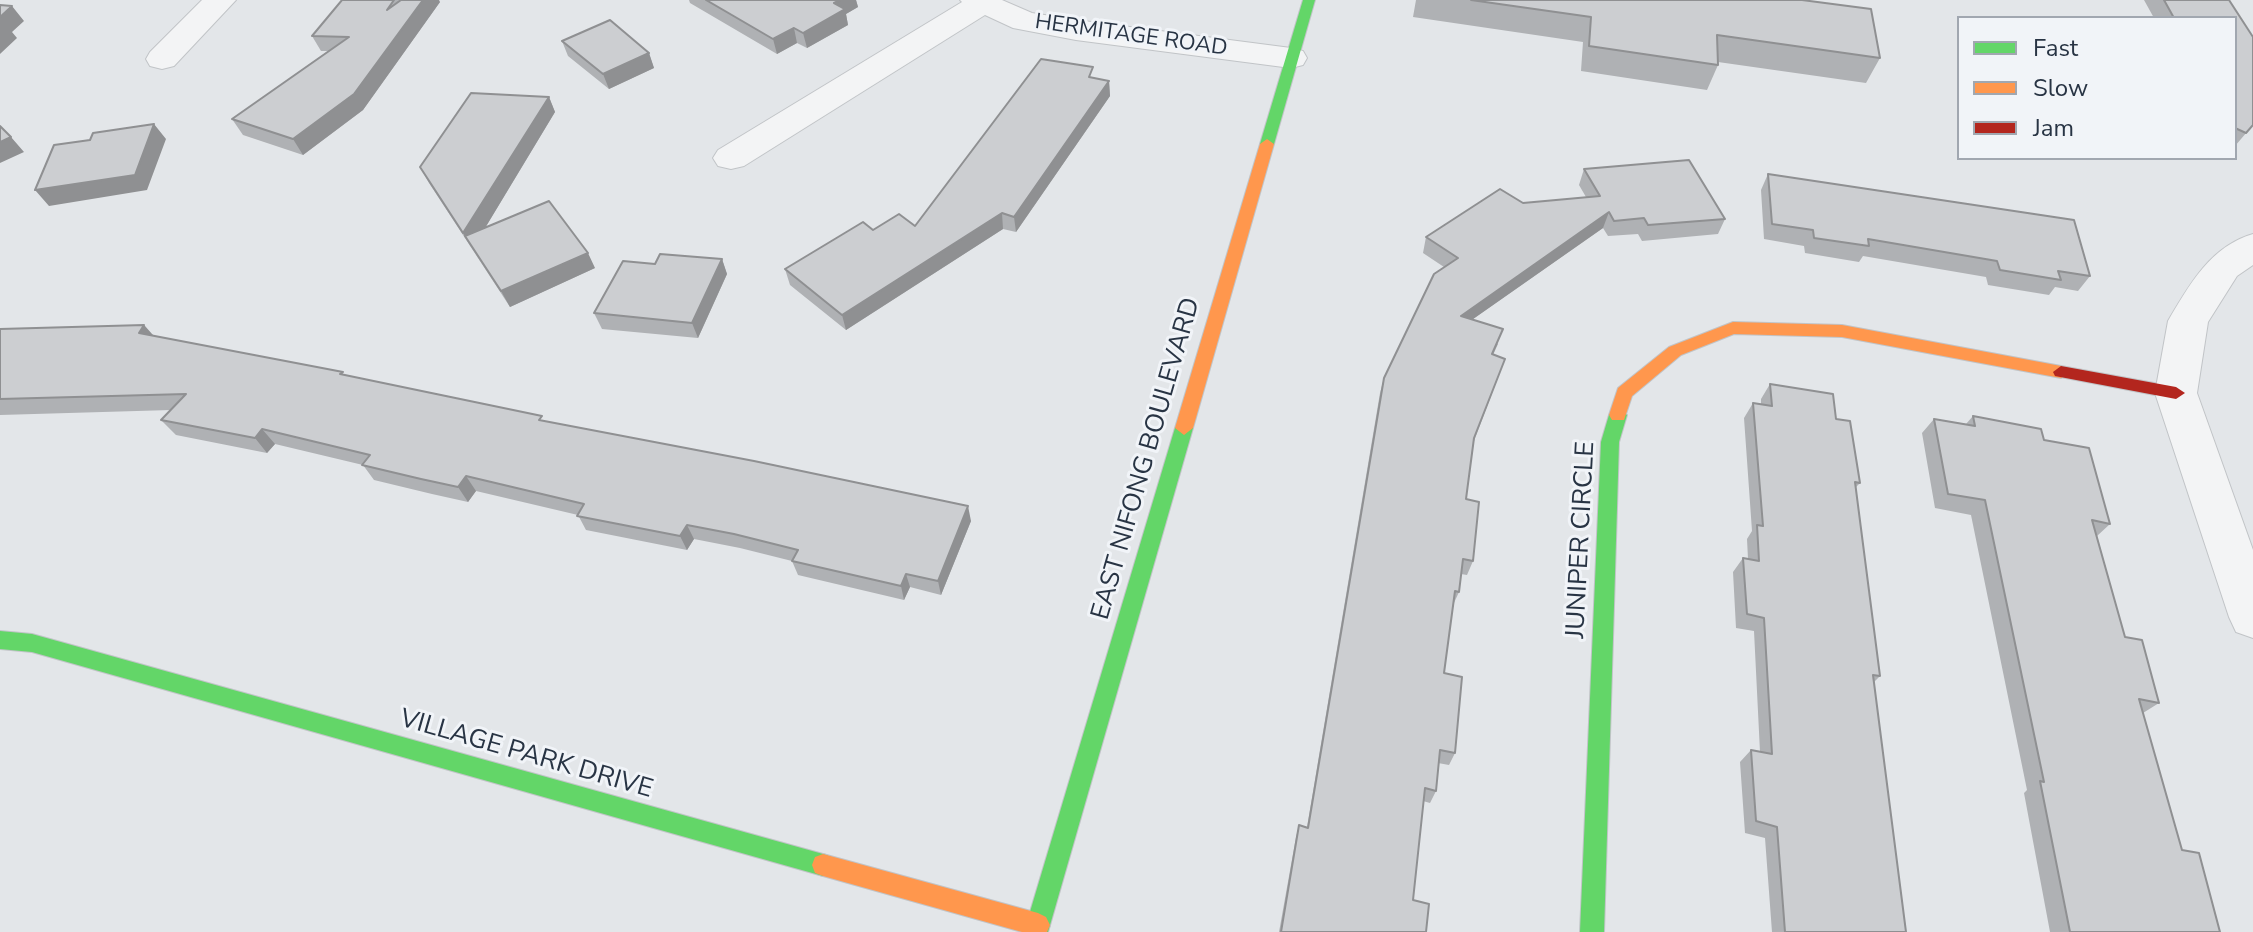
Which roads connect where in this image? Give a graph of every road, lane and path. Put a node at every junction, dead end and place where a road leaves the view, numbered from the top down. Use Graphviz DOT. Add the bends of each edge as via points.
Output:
graph roads {
  1 [pos="220,0"];
  2 [pos="1309,0"];
  3 [pos="978,2"];
  4 [pos="1291,58"];
  5 [pos="162,59"];
  6 [pos="731,158"];
  7 [pos="2253,247"];
  8 [pos="2176,393"];
  9 [pos="2253,617"];
  10 [pos="0,640"];
  11 [pos="1037,929"];
  12 [pos="1592,932"];
  1 -- 5 [label="street"];
  2 -- 4 [label="street, EAST NIFONG BOULEVARD"];
  3 -- 4 [label="street, HERMITAGE ROAD" via="1024,21"];
  3 -- 6 [label="street"];
  4 -- 11 [label="street, EAST NIFONG BOULEVARD"];
  7 -- 8 [label="street" via="2223,267 2188,321"];
  8 -- 9 [label="street"];
  8 -- 12 [label="street, JUNIPER CIRCLE" via="1842,331 1733,328 1675,351 1624,393 1610,442"];
  10 -- 11 [label="street, VILLAGE PARK DRIVE" via="32,643"];
}
